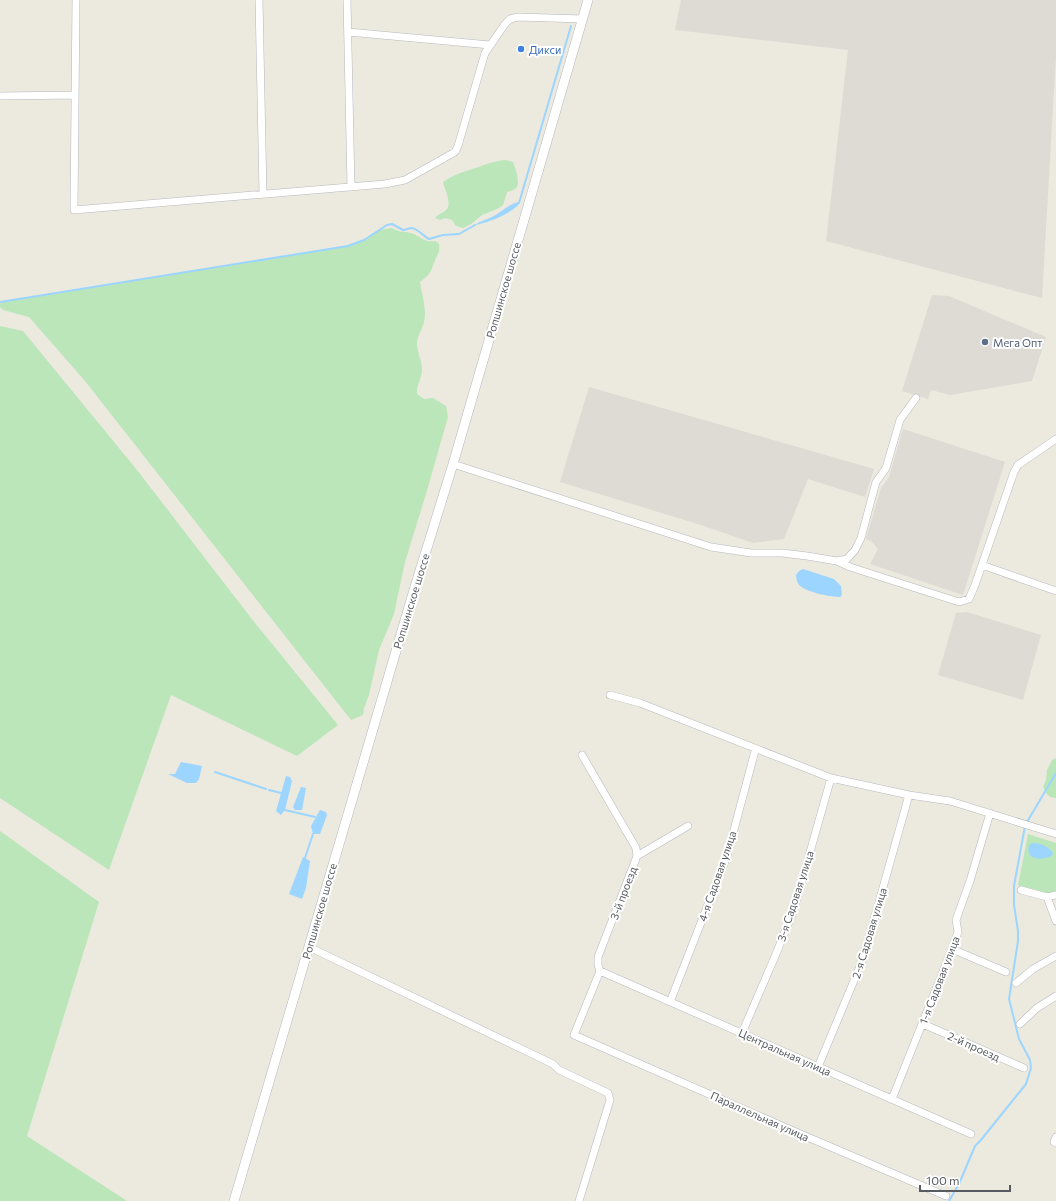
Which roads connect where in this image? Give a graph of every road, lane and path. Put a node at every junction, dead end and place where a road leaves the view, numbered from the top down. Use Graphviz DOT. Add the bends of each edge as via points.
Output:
graph roads {
  1 [pos="76,0"];
  2 [pos="259,0"];
  3 [pos="347,0"];
  4 [pos="588,0"];
  5 [pos="583,18"];
  6 [pos="348,32"];
  7 [pos="490,45"];
  8 [pos="75,95"];
  9 [pos="0,96"];
  10 [pos="351,187"];
  11 [pos="263,194"];
  12 [pos="916,398"];
  13 [pos="1056,439"];
  14 [pos="453,464"];
  15 [pos="837,562"];
  16 [pos="982,565"];
  17 [pos="1056,591"];
  18 [pos="610,695"];
  19 [pos="757,749"];
  20 [pos="582,755"];
  21 [pos="831,778"];
  22 [pos="909,795"];
  23 [pos="990,813"];
  24 [pos="688,826"];
  25 [pos="1056,834"];
  26 [pos="637,856"];
  27 [pos="1021,890"];
  28 [pos="1056,895"];
  29 [pos="1047,897"];
  30 [pos="1056,921"];
  31 [pos="309,947"];
  32 [pos="952,949"];
  33 [pos="1056,956"];
  34 [pos="600,971"];
  35 [pos="1006,972"];
  36 [pos="1016,983"];
  37 [pos="1056,996"];
  38 [pos="670,1002"];
  39 [pos="922,1024"];
  40 [pos="1020,1024"];
  41 [pos="742,1034"];
  42 [pos="818,1067"];
  43 [pos="1024,1068"];
  44 [pos="892,1099"];
  45 [pos="971,1134"];
  46 [pos="1056,1138"];
  47 [pos="1056,1143"];
  48 [pos="946,1196"];
  49 [pos="234,1201"];
  50 [pos="579,1201"];
  1 -- 8 [label="street"];
  2 -- 11 [label="street"];
  3 -- 6 [label="street"];
  4 -- 5 [label="main road, Ропшинское шоссе"];
  5 -- 7 [label="street" via="510,19"];
  5 -- 14 [label="main road, Ропшинское шоссе"];
  6 -- 7 [label="street"];
  6 -- 10 [label="street"];
  7 -- 10 [label="street" via="485,53 455,152 405,180"];
  8 -- 9 [label="street"];
  8 -- 11 [label="street" via="74,210"];
  10 -- 11 [label="street"];
  12 -- 15 [label="street" via="900,420 886,468 876,482 861,538 847,559"];
  13 -- 16 [label="street" via="1018,465"];
  14 -- 15 [label="street" via="711,547 751,553 782,553"];
  14 -- 31 [label="main road, Ропшинское шоссе"];
  15 -- 16 [label="street" via="959,602 969,599"];
  16 -- 17 [label="street"];
  18 -- 19 [label="street" via="640,703"];
  19 -- 21 [label="street"];
  19 -- 38 [label="street, 4-я Садовая улица" via="754,751 727,856"];
  20 -- 26 [label="street, 3-й проезд" via="636,848"];
  21 -- 22 [label="street"];
  21 -- 41 [label="street, 3-я Садовая улица" via="793,912"];
  22 -- 23 [label="street" via="950,801"];
  22 -- 42 [label="street, 2-я Садовая улица" via="863,959"];
  23 -- 25 [label="street"];
  23 -- 32 [label="street, 1-я Садовая улица" via="956,920 958,932"];
  24 -- 26 [label="street"];
  26 -- 34 [label="street, 3-й проезд" via="598,957"];
  27 -- 29 [label="street"];
  28 -- 29 [label="street"];
  29 -- 30 [label="street"];
  31 -- 49 [label="main road, Ропшинское шоссе"];
  31 -- 50 [label="street" via="608,1093 610,1100"];
  32 -- 35 [label="street"];
  32 -- 39 [label="street, 1-я Садовая улица"];
  33 -- 36 [label="street" via="1033,969"];
  34 -- 38 [label="street, Центральная улица"];
  34 -- 48 [label="street, Параллельная улица" via="574,1035"];
  37 -- 40 [label="street" via="1037,1008"];
  38 -- 41 [label="street, Центральная улица"];
  39 -- 43 [label="street, 2-й проезд"];
  39 -- 44 [label="street, 1-я Садовая улица"];
  41 -- 42 [label="street, Центральная улица"];
  42 -- 44 [label="street, Центральная улица"];
  44 -- 45 [label="street, Центральная улица"];
  46 -- 47 [label="street"];
}
